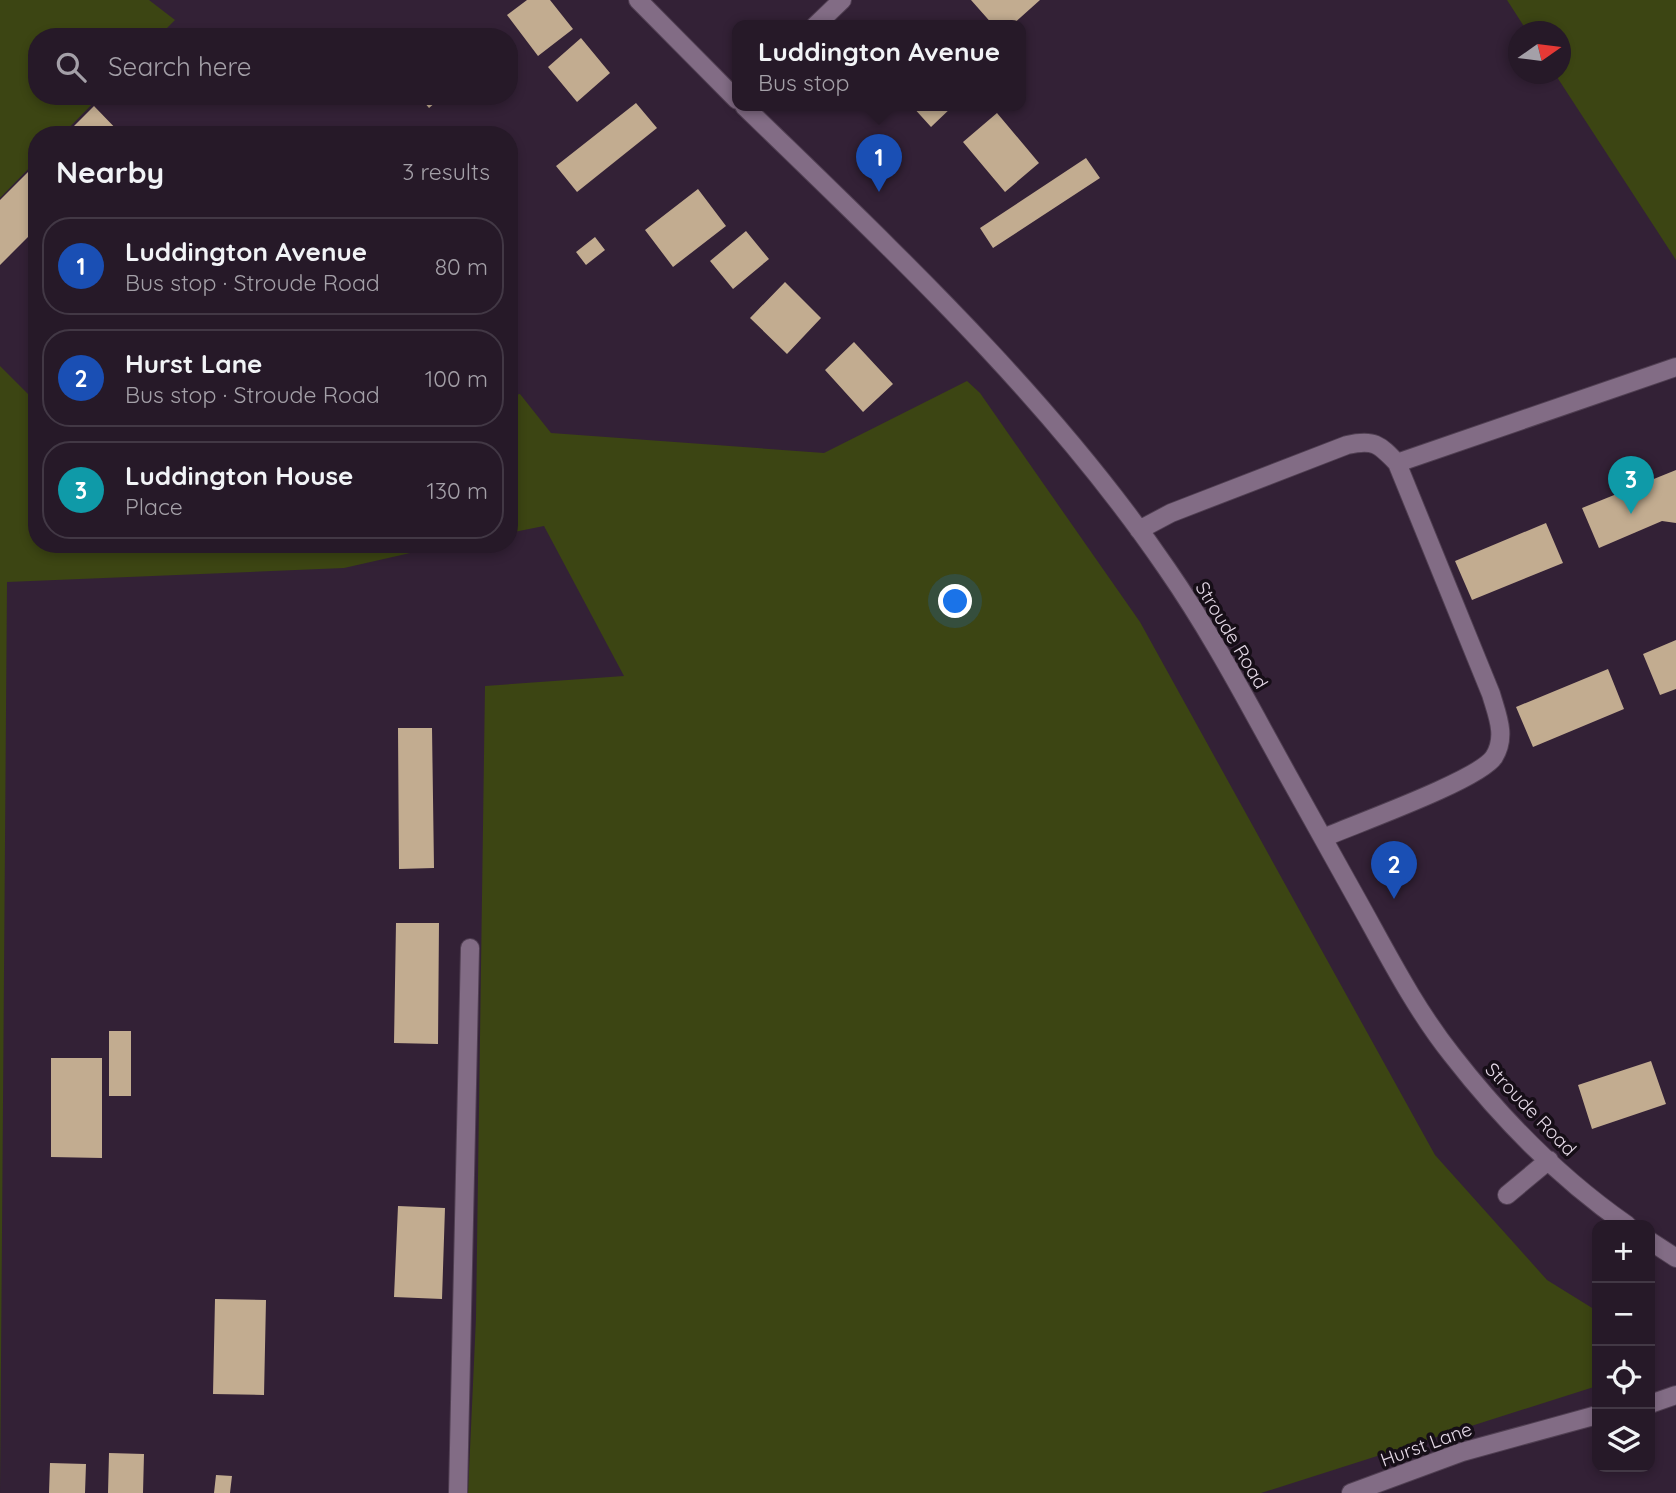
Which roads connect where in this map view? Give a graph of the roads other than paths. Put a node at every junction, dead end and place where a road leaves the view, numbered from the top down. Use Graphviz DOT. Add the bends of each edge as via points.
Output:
graph roads {
  1 [pos="638,0"];
  2 [pos="842,0"];
  3 [pos="821,20"];
  4 [pos="732,95"];
  5 [pos="749,111"];
  6 [pos="1676,367"];
  7 [pos="1397,463"];
  8 [pos="1139,530"];
  9 [pos="1323,838"];
  10 [pos="470,948"];
  11 [pos="1549,1160"];
  12 [pos="1507,1195"];
  13 [pos="1620,1220"];
  14 [pos="1655,1244"];
  15 [pos="1676,1258"];
  16 [pos="1676,1395"];
  17 [pos="1655,1402"];
  18 [pos="1592,1416"];
  19 [pos="458,1493"];
  20 [pos="1351,1493"];
  1 -- 4 [label="street"];
  2 -- 3 [label="street"];
  5 -- 8 [label="street, Stroude Road" via="1024,386"];
  6 -- 7 [label="street"];
  7 -- 8 [label="street" via="1382,447 1364,441 1347,445 1171,513"];
  7 -- 9 [label="street" via="1502,733 1493,758 1459,782"];
  8 -- 9 [label="street, Stroude Road" via="1214,642"];
  9 -- 11 [label="street, Stroude Road" via="1402,979 1450,1053"];
  10 -- 19 [label="street"];
  11 -- 12 [label="street"];
  11 -- 13 [label="street, Stroude Road"];
  14 -- 15 [label="street"];
  16 -- 17 [label="street"];
  18 -- 20 [label="street, Hurst Lane" via="1462,1451"];
}
